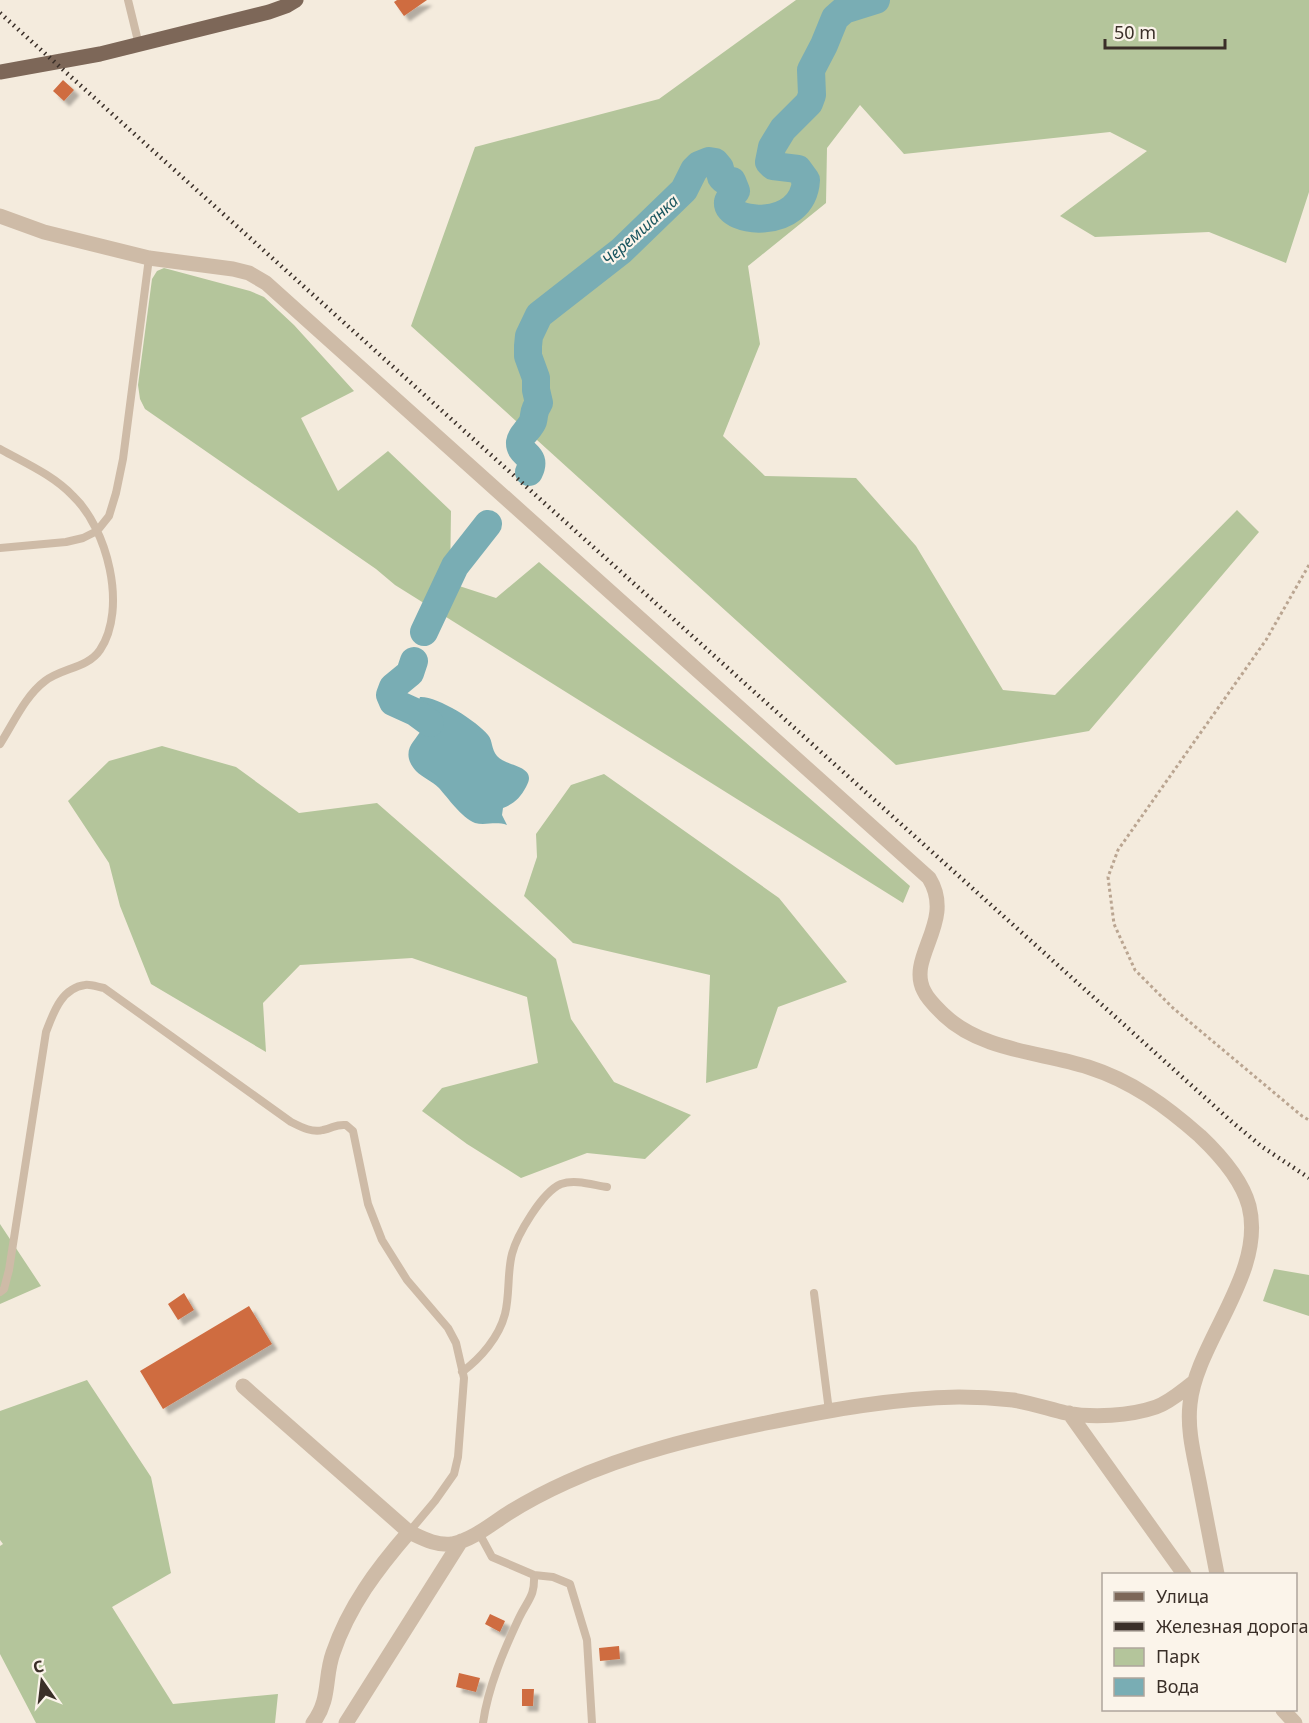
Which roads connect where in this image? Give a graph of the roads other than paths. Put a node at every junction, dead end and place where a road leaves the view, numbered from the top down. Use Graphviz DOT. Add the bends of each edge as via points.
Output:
graph roads {
  1 [pos="128,0"];
  2 [pos="288,2"];
  3 [pos="139,45"];
  4 [pos="0,72"];
  5 [pos="0,216"];
  6 [pos="149,258"];
  7 [pos="0,449"];
  8 [pos="97,531"];
  9 [pos="0,548"];
  10 [pos="0,744"];
  11 [pos="607,1187"];
  12 [pos="0,1293"];
  13 [pos="814,1293"];
  14 [pos="462,1372"];
  15 [pos="1194,1382"];
  16 [pos="243,1386"];
  17 [pos="829,1411"];
  18 [pos="1069,1413"];
  19 [pos="409,1532"];
  20 [pos="479,1533"];
  21 [pos="461,1541"];
  22 [pos="1183,1573"];
  23 [pos="1217,1573"];
  24 [pos="534,1575"];
  25 [pos="1284,1711"];
  26 [pos="314,1723"];
  27 [pos="346,1723"];
  28 [pos="483,1723"];
  29 [pos="592,1723"];
  30 [pos="1295,1723"];
  1 -- 3 [label="lane"];
  2 -- 3 [label="main road"];
  3 -- 4 [label="main road"];
  5 -- 6 [label="street" via="44,232"];
  6 -- 8 [label="lane" via="123,459 109,516"];
  6 -- 15 [label="street" via="249,273 283,296 929,878 938,900 920,974 923,990 946,1017 986,1041 1116,1077 1174,1113 1207,1143 1238,1182 1249,1205 1251,1224 1236,1291"];
  7 -- 8 [label="lane" via="65,487 86,510"];
  8 -- 9 [label="lane" via="66,542"];
  8 -- 10 [label="lane" via="113,588 112,615 100,651 87,662 38,686"];
  11 -- 14 [label="lane" via="561,1184 544,1198 519,1234 512,1255 505,1315 492,1342"];
  12 -- 14 [label="lane" via="9,1270 46,1032 59,1001 71,990 85,985 104,988 291,1122 307,1130 320,1131 337,1124 353,1131 368,1204 382,1240 407,1280 448,1328 456,1343"];
  13 -- 17 [label="lane"];
  14 -- 19 [label="lane" via="463,1401 454,1474"];
  15 -- 18 [label="street" via="1157,1407 1134,1412"];
  15 -- 23 [label="street" via="1189,1432"];
  16 -- 19 [label="street"];
  17 -- 18 [label="street" via="931,1398 980,1397"];
  17 -- 20 [label="street" via="692,1440 619,1461 539,1496"];
  18 -- 22 [label="street"];
  19 -- 21 [label="street" via="440,1544"];
  19 -- 26 [label="street" via="374,1574 348,1614 332,1654 326,1697"];
  20 -- 21 [label="street"];
  20 -- 24 [label="lane" via="492,1557"];
  21 -- 27 [label="street"];
  24 -- 28 [label="lane" via="534,1590 496,1673"];
  24 -- 29 [label="lane" via="570,1584 587,1640"];
  25 -- 30 [label="street"];
}
